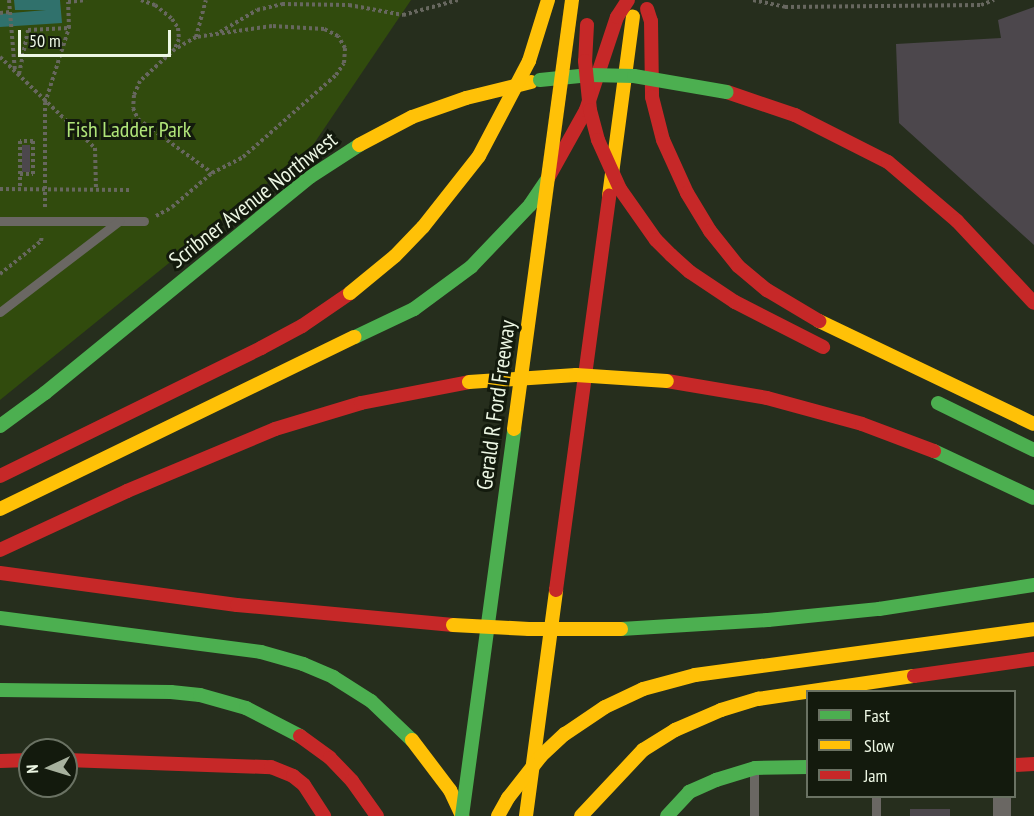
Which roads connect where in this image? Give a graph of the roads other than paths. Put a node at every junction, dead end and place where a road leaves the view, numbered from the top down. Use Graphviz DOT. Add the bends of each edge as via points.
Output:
graph roads {
  1 [pos="548,0"];
  2 [pos="572,0"];
  3 [pos="628,0"];
  4 [pos="636,0"];
  5 [pos="643,0"];
  6 [pos="588,10"];
  7 [pos="0,221"];
  8 [pos="118,221"];
  9 [pos="144,221"];
  10 [pos="1034,303"];
  11 [pos="0,312"];
  12 [pos="834,352"];
  13 [pos="928,399"];
  14 [pos="1034,424"];
  15 [pos="0,426"];
  16 [pos="1034,450"];
  17 [pos="0,476"];
  18 [pos="1034,498"];
  19 [pos="0,509"];
  20 [pos="0,550"];
  21 [pos="0,573"];
  22 [pos="1033,585"];
  23 [pos="0,618"];
  24 [pos="1034,629"];
  25 [pos="1034,659"];
  26 [pos="0,690"];
  27 [pos="817,690"];
  28 [pos="806,692"];
  29 [pos="0,760"];
  30 [pos="18,760"];
  31 [pos="78,760"];
  32 [pos="1034,764"];
  33 [pos="1016,765"];
  34 [pos="806,767"];
  35 [pos="754,768"];
  36 [pos="876,798"];
  37 [pos="1002,798"];
  38 [pos="672,813"];
  39 [pos="324,816"];
  40 [pos="377,816"];
  41 [pos="462,816"];
  42 [pos="498,816"];
  43 [pos="526,816"];
  44 [pos="581,816"];
  45 [pos="754,816"];
  46 [pos="876,816"];
  47 [pos="1002,816"];
  1 -- 17 [label="main road, bridge" via="529,61 479,156 395,256 302,326"];
  2 -- 41 [label="main road, Gerald R Ford Freeway, bridge"];
  3 -- 19 [label="main road" via="617,17 592,94 557,163 530,206 471,267 414,309"];
  4 -- 43 [label="main road"];
  5 -- 14 [label="main road" via="651,21 652,97 663,140 687,193 738,266 805,314"];
  6 -- 12 [label="main road, bridge" via="585,61 590,110 607,165 633,211 690,272 735,302"];
  7 -- 8 [label="lane"];
  8 -- 9 [label="lane"];
  8 -- 11 [label="lane"];
  10 -- 15 [label="main road, Scribner Avenue Northwest, bridge" via="957,221 888,162 795,115 727,92 634,76 540,80 466,98 412,117 355,147 310,177"];
  13 -- 16 [label="main road"];
  18 -- 20 [label="main road, bridge" via="932,450 862,424 767,398 667,381 576,375 469,382 313,416 127,491"];
  21 -- 22 [label="main road, bridge" via="237,606 529,629 621,629 768,620 879,609"];
  23 -- 41 [label="main road" via="261,652 333,677 371,701 401,728 450,790"];
  24 -- 42 [label="main road, bridge" via="695,675 643,689 605,707 540,756"];
  25 -- 27 [label="main road"];
  26 -- 40 [label="main road" via="171,692 200,695 246,708 292,731 330,758"];
  28 -- 44 [label="main road" via="721,710 675,730 643,750"];
  29 -- 30 [label="main road"];
  31 -- 39 [label="main road" via="271,767 304,784"];
  32 -- 33 [label="main road"];
  34 -- 35 [label="main road"];
  35 -- 38 [label="main road" via="689,792"];
  35 -- 45 [label="lane"];
  36 -- 46 [label="lane"];
  37 -- 47 [label="street"];
}
